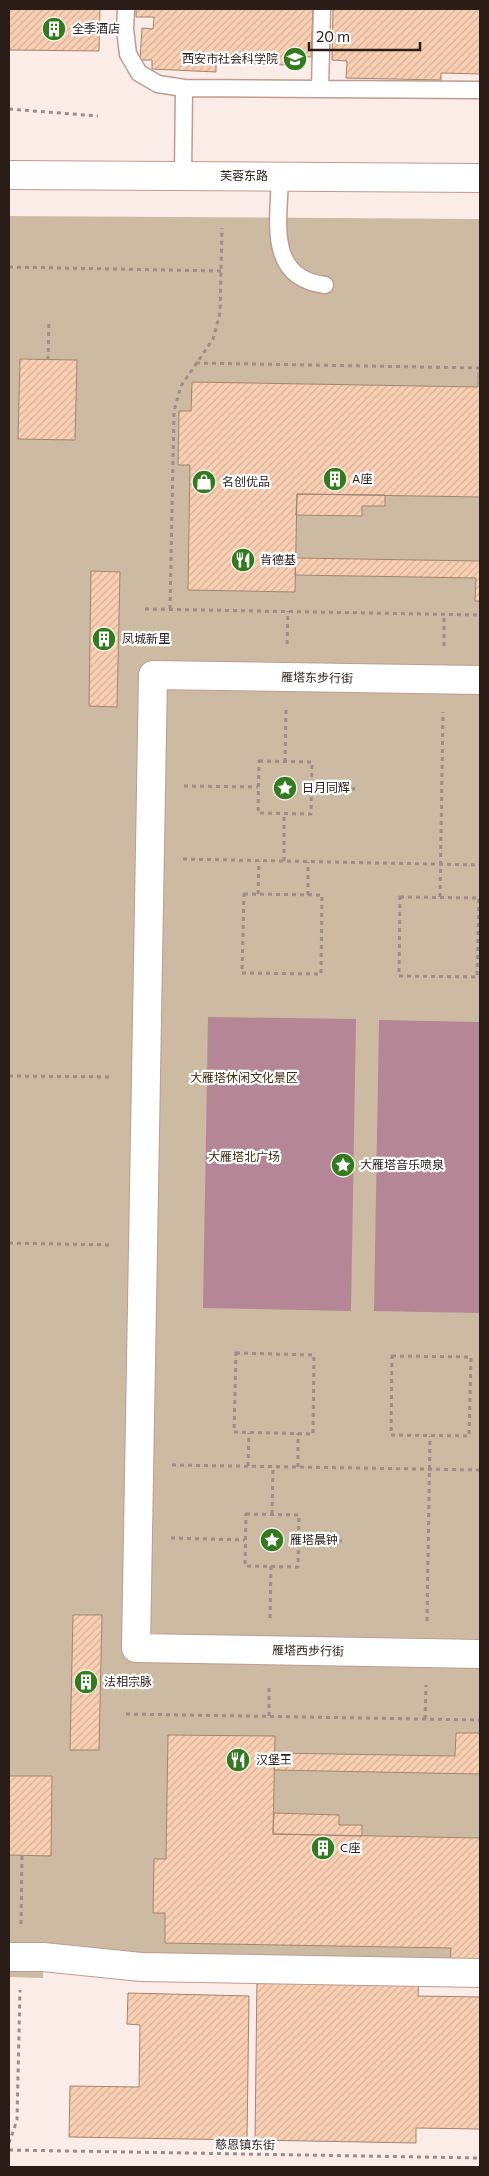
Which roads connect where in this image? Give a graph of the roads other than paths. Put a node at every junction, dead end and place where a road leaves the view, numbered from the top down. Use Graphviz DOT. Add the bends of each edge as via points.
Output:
graph roads {
  1 [pos="126,9"];
  2 [pos="322,9"];
  3 [pos="184,88"];
  4 [pos="320,89"];
  5 [pos="480,90"];
  6 [pos="9,175"];
  7 [pos="183,176"];
  8 [pos="280,177"];
  9 [pos="480,178"];
  10 [pos="325,285"];
  11 [pos="480,680"];
  12 [pos="136,1648"];
  13 [pos="480,1654"];
  14 [pos="14,1957"];
  15 [pos="480,1972"];
  1 -- 3 [label="lane" via="128,54 139,73 158,84"];
  2 -- 4 [label="lane"];
  3 -- 4 [label="lane"];
  3 -- 7 [label="lane"];
  4 -- 5 [label="lane"];
  6 -- 7 [label="street, 芙蓉东路"];
  7 -- 8 [label="street, 芙蓉东路"];
  8 -- 9 [label="street, 芙蓉东路"];
  8 -- 10 [label="lane" via="279,237 282,255 286,264 299,276"];
  11 -- 12 [label="street, 雁塔东步行街" via="153,675"];
  12 -- 13 [label="street, 雁塔西步行街"];
  14 -- 15 [label="street" via="141,1967"];
}
